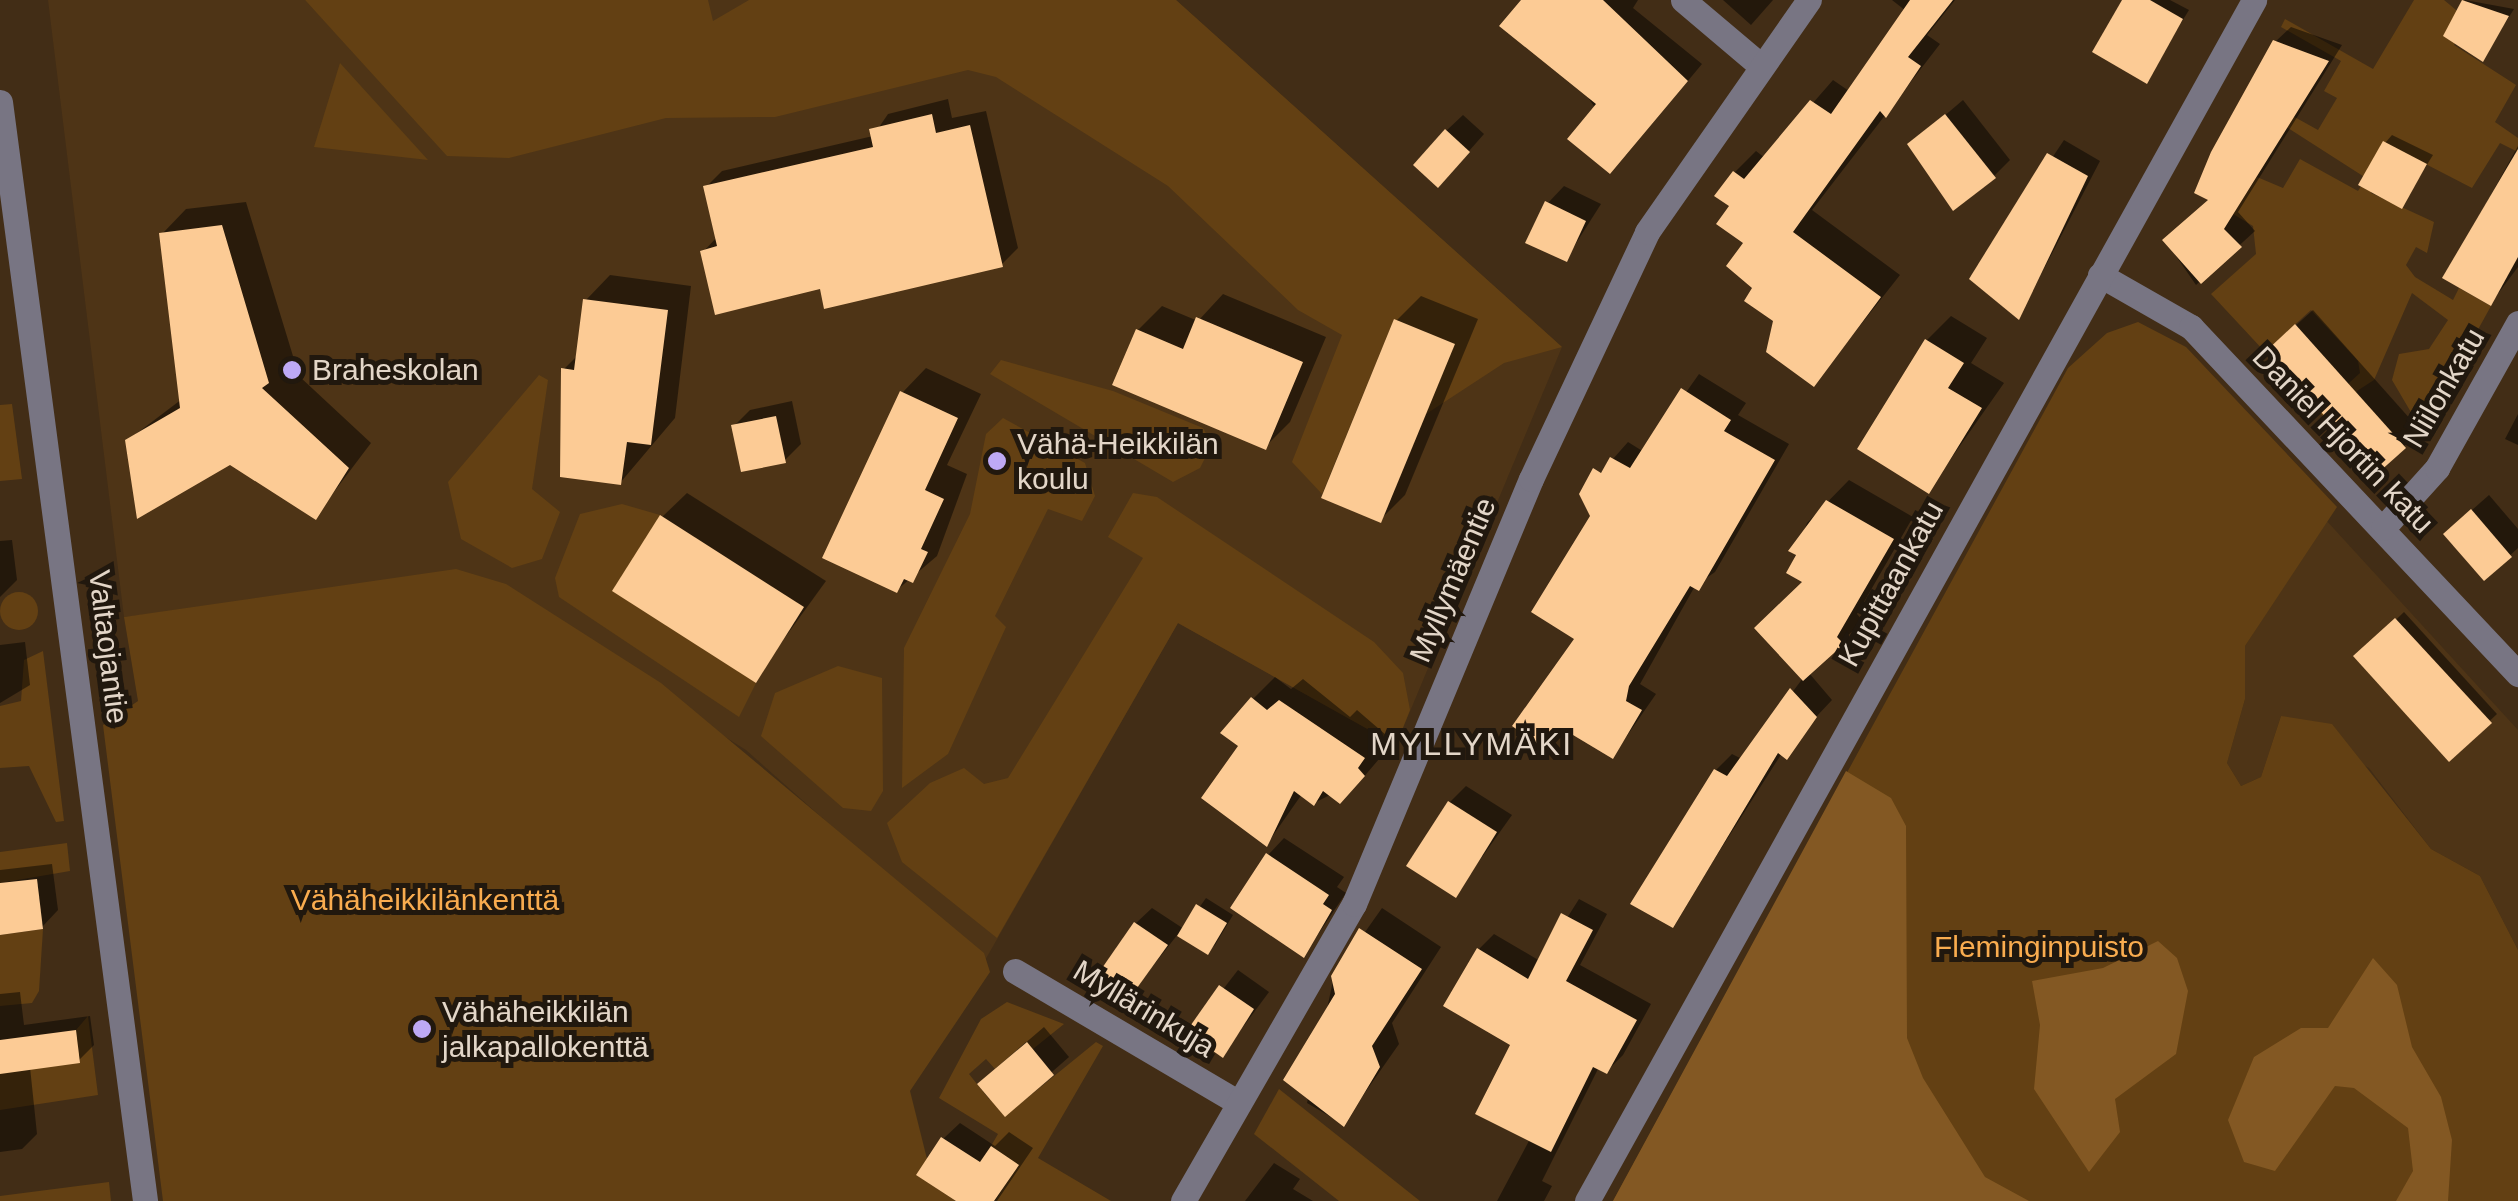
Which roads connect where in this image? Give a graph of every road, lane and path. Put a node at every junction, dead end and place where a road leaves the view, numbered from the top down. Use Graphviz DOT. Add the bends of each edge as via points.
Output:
graph roads {
  1 [pos="1683,0"];
  2 [pos="1809,0"];
  3 [pos="2254,0"];
  4 [pos="1761,66"];
  5 [pos="0,102"];
  6 [pos="2100,275"];
  7 [pos="2518,323"];
  8 [pos="2383,528"];
  9 [pos="2518,674"];
  10 [pos="1015,971"];
  11 [pos="1239,1103"];
  12 [pos="145,1201"];
  13 [pos="1182,1201"];
  14 [pos="1587,1201"];
  1 -- 4 [label="street"];
  2 -- 4 [label="street, Myllymäentie"];
  3 -- 6 [label="street, Kupittaankatu"];
  4 -- 11 [label="street, Myllymäentie" via="1647,232 1530,479 1354,904"];
  5 -- 12 [label="street, Valtaojantie"];
  6 -- 8 [label="street, Daniel Hjortin katu" via="2191,327"];
  6 -- 14 [label="street, Kupittaankatu"];
  7 -- 8 [label="street, Niilonkatu" via="2437,468"];
  8 -- 9 [label="street, Daniel Hjortin katu"];
  10 -- 11 [label="street, Myllärinkuja"];
  11 -- 13 [label="street, Myllymäentie"];
}
